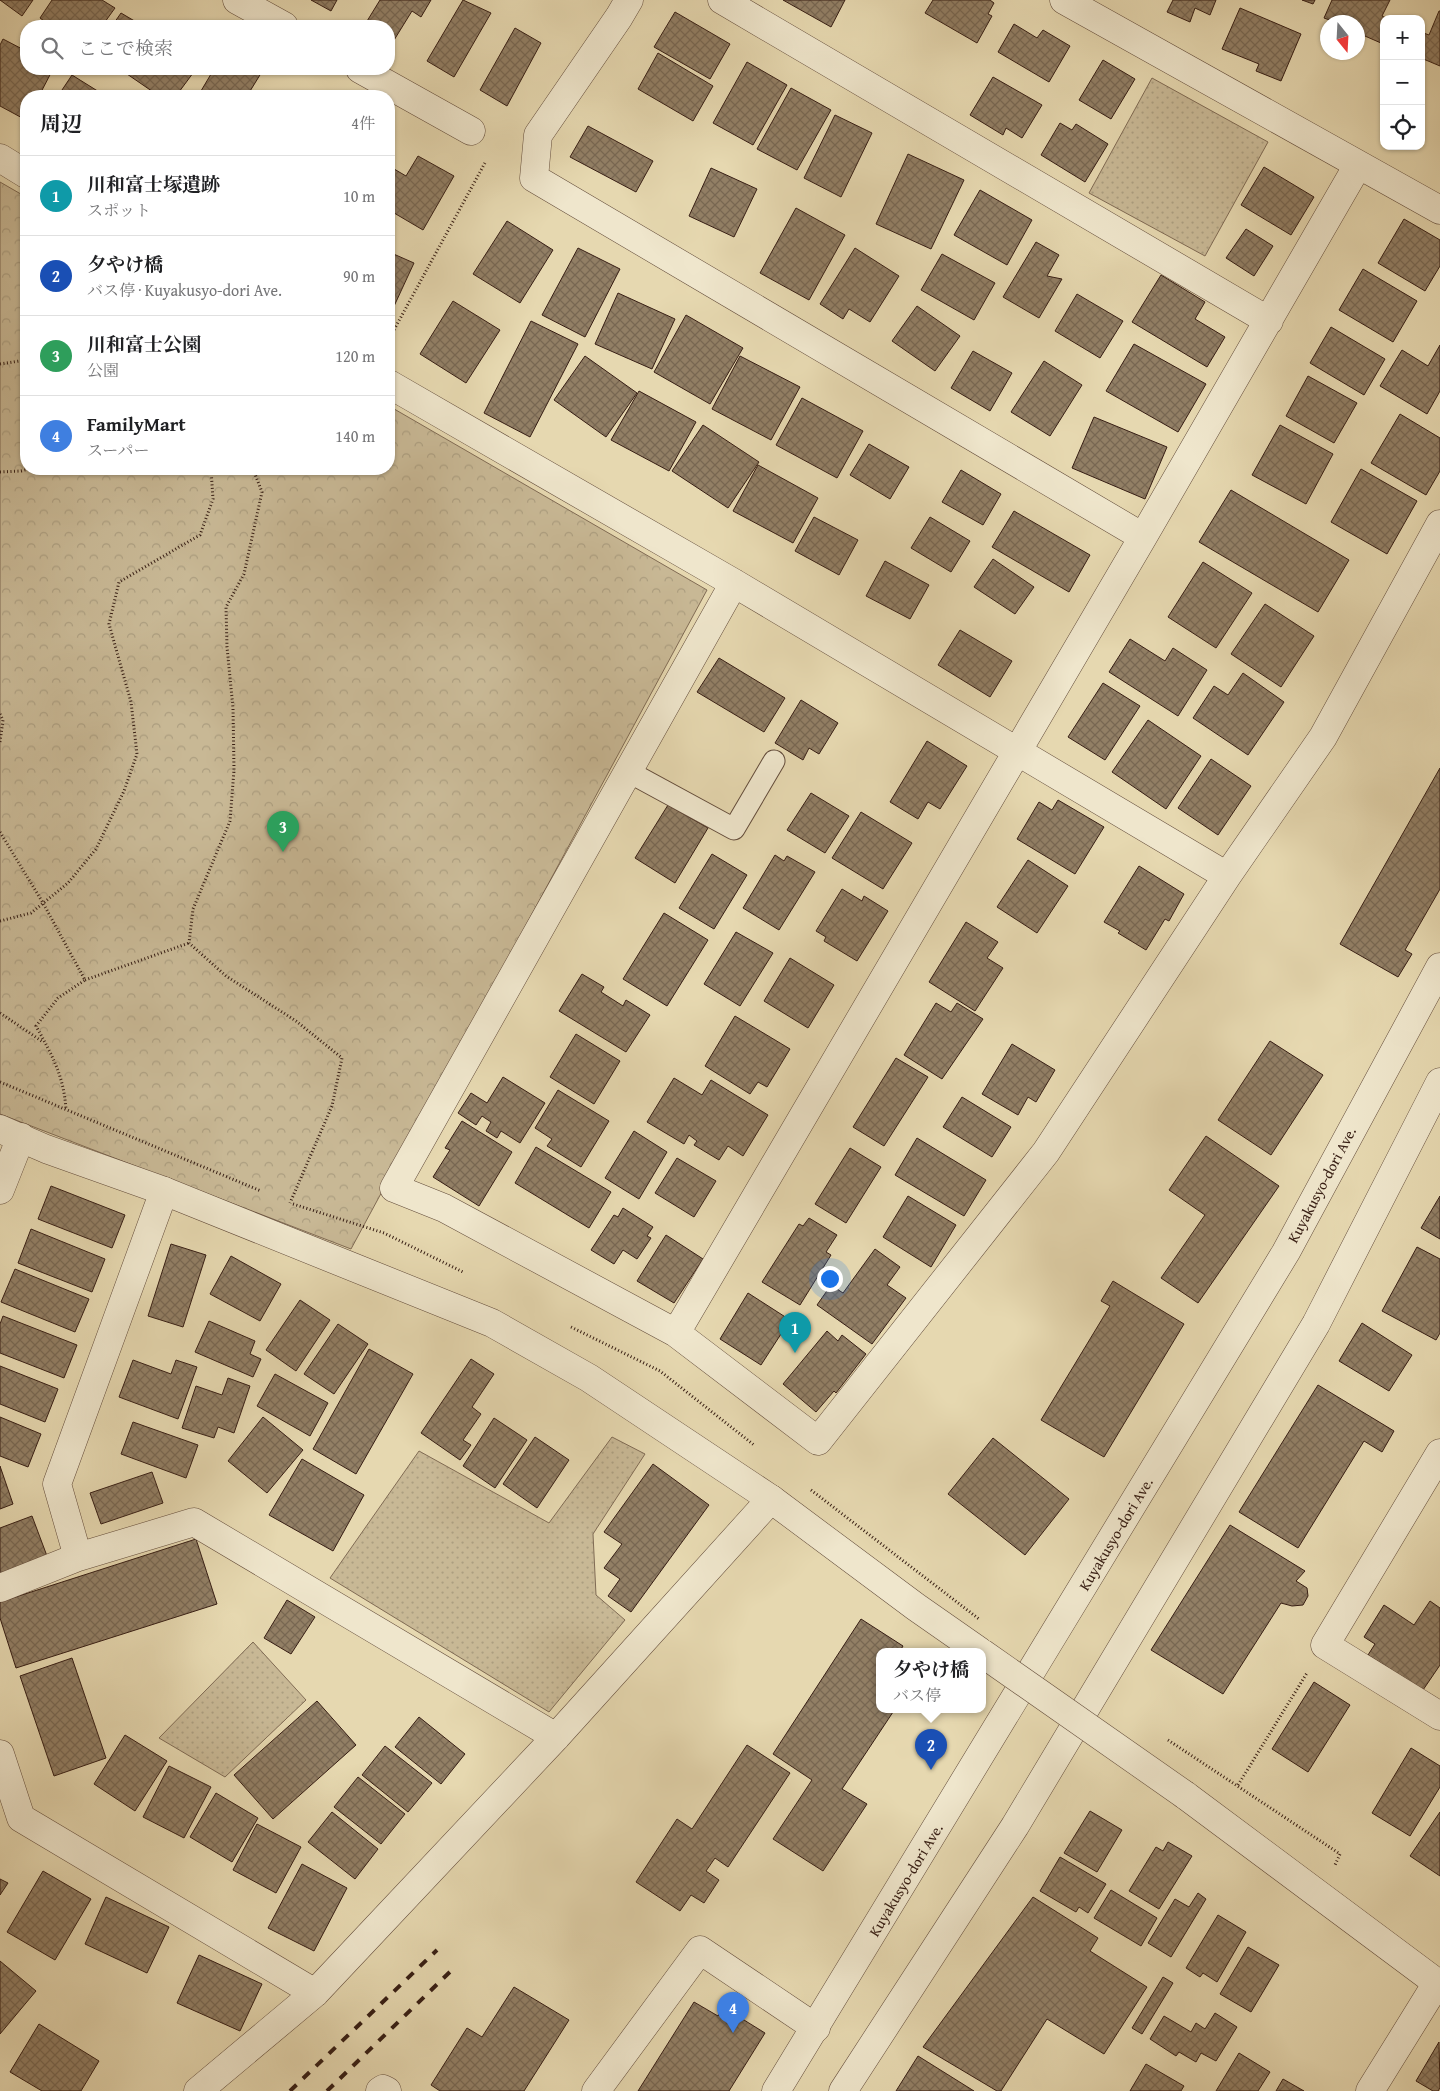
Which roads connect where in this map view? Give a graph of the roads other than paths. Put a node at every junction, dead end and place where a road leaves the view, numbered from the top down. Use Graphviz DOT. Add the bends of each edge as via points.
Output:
graph roads {
  1 [pos="237,0"];
  2 [pos="629,0"];
  3 [pos="722,0"];
  4 [pos="1064,0"];
  5 [pos="273,20"];
  6 [pos="371,75"];
  7 [pos="472,131"];
  8 [pos="0,158"];
  9 [pos="1358,165"];
  10 [pos="20,170"];
  11 [pos="1440,210"];
  12 [pos="1269,321"];
  13 [pos="395,387"];
  14 [pos="1440,524"];
  15 [pos="1144,537"];
  16 [pos="734,583"];
  17 [pos="1018,751"];
  18 [pos="774,761"];
  19 [pos="629,772"];
  20 [pos="1227,876"];
  21 [pos="1440,967"];
  22 [pos="1440,1082"];
  23 [pos="11,1133"];
  24 [pos="0,1190"];
  25 [pos="164,1191"];
  26 [pos="676,1333"];
  27 [pos="1440,1453"];
  28 [pos="771,1499"];
  29 [pos="78,1557"];
  30 [pos="0,1588"];
  31 [pos="975,1648"];
  32 [pos="986,1656"];
  33 [pos="1440,1716"];
  34 [pos="556,1737"];
  35 [pos="0,1754"];
  36 [pos="1438,1984"];
  37 [pos="315,1992"];
  38 [pos="816,2028"];
  39 [pos="198,2091"];
  40 [pos="380,2091"];
  41 [pos="386,2091"];
  42 [pos="596,2091"];
  43 [pos="776,2091"];
  44 [pos="844,2091"];
  45 [pos="1370,2091"];
  1 -- 5 [label="street"];
  2 -- 15 [label="street" via="538,135 534,178"];
  3 -- 12 [label="street"];
  4 -- 9 [label="street"];
  6 -- 7 [label="street"];
  8 -- 10 [label="street"];
  9 -- 11 [label="street"];
  9 -- 12 [label="street"];
  12 -- 15 [label="street"];
  13 -- 16 [label="street"];
  14 -- 20 [label="street" via="1323,737"];
  15 -- 17 [label="street"];
  16 -- 17 [label="street"];
  16 -- 19 [label="street"];
  17 -- 20 [label="street"];
  17 -- 26 [label="street"];
  18 -- 19 [label="lane" via="734,830"];
  19 -- 26 [label="street" via="394,1188 444,1208"];
  20 -- 26 [label="street" via="1046,1152 818,1441"];
  21 -- 38 [label="street, Kuyakusyo-dori Ave." via="1286,1252"];
  22 -- 44 [label="street" via="1316,1324 1015,1826"];
  23 -- 24 [label="street"];
  23 -- 25 [label="street" via="46,1149"];
  25 -- 28 [label="street" via="492,1323 589,1378"];
  25 -- 29 [label="street" via="57,1484"];
  27 -- 33 [label="street" via="1325,1645"];
  28 -- 31 [label="street"];
  28 -- 34 [label="street"];
  29 -- 30 [label="street"];
  29 -- 34 [label="street" via="194,1522"];
  32 -- 36 [label="street, bridge" via="1185,1795"];
  34 -- 37 [label="street"];
  35 -- 37 [label="street" via="21,1818"];
  36 -- 45 [label="street"];
  37 -- 39 [label="street"];
  38 -- 42 [label="street" via="700,1950"];
  38 -- 43 [label="street, Kuyakusyo-dori Ave."];
  40 -- 41 [label="street"];
}
